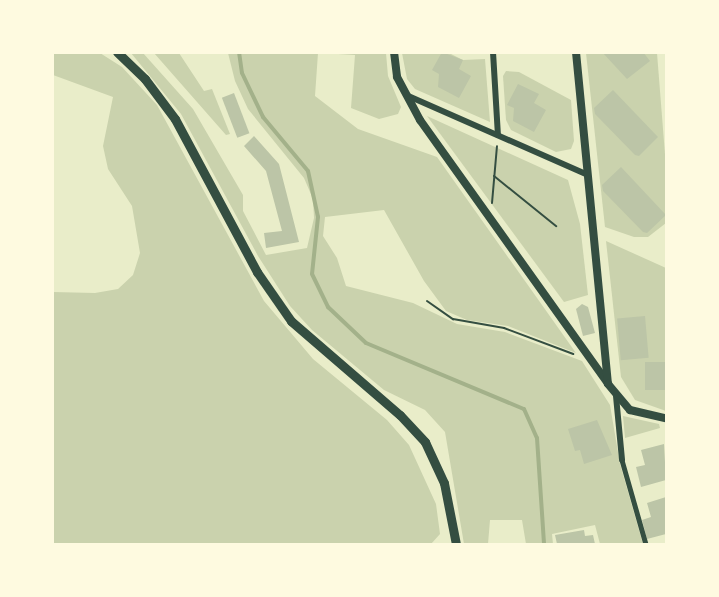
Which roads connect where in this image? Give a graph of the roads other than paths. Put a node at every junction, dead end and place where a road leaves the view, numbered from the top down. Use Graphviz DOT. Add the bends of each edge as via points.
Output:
graph roads {
  1 [pos="117,52"];
  2 [pos="394,52"];
  3 [pos="493,52"];
  4 [pos="576,52"];
  5 [pos="406,95"];
  6 [pos="498,135"];
  7 [pos="586,174"];
  8 [pos="608,384"];
  9 [pos="616,396"];
  10 [pos="666,420"];
  11 [pos="622,459"];
  12 [pos="456,544"];
  13 [pos="646,544"];
  1 -- 12 [label="main road" via="146,79 175,119 257,272 291,321 409,423 425,442 444,483"];
  2 -- 5 [label="street" via="395,70"];
  3 -- 6 [label="street"];
  4 -- 7 [label="street"];
  5 -- 6 [label="street"];
  5 -- 8 [label="street"];
  6 -- 7 [label="street"];
  7 -- 8 [label="street"];
  8 -- 9 [label="main road"];
  9 -- 10 [label="main road" via="630,410"];
  9 -- 11 [label="street"];
  11 -- 13 [label="street"];
}
